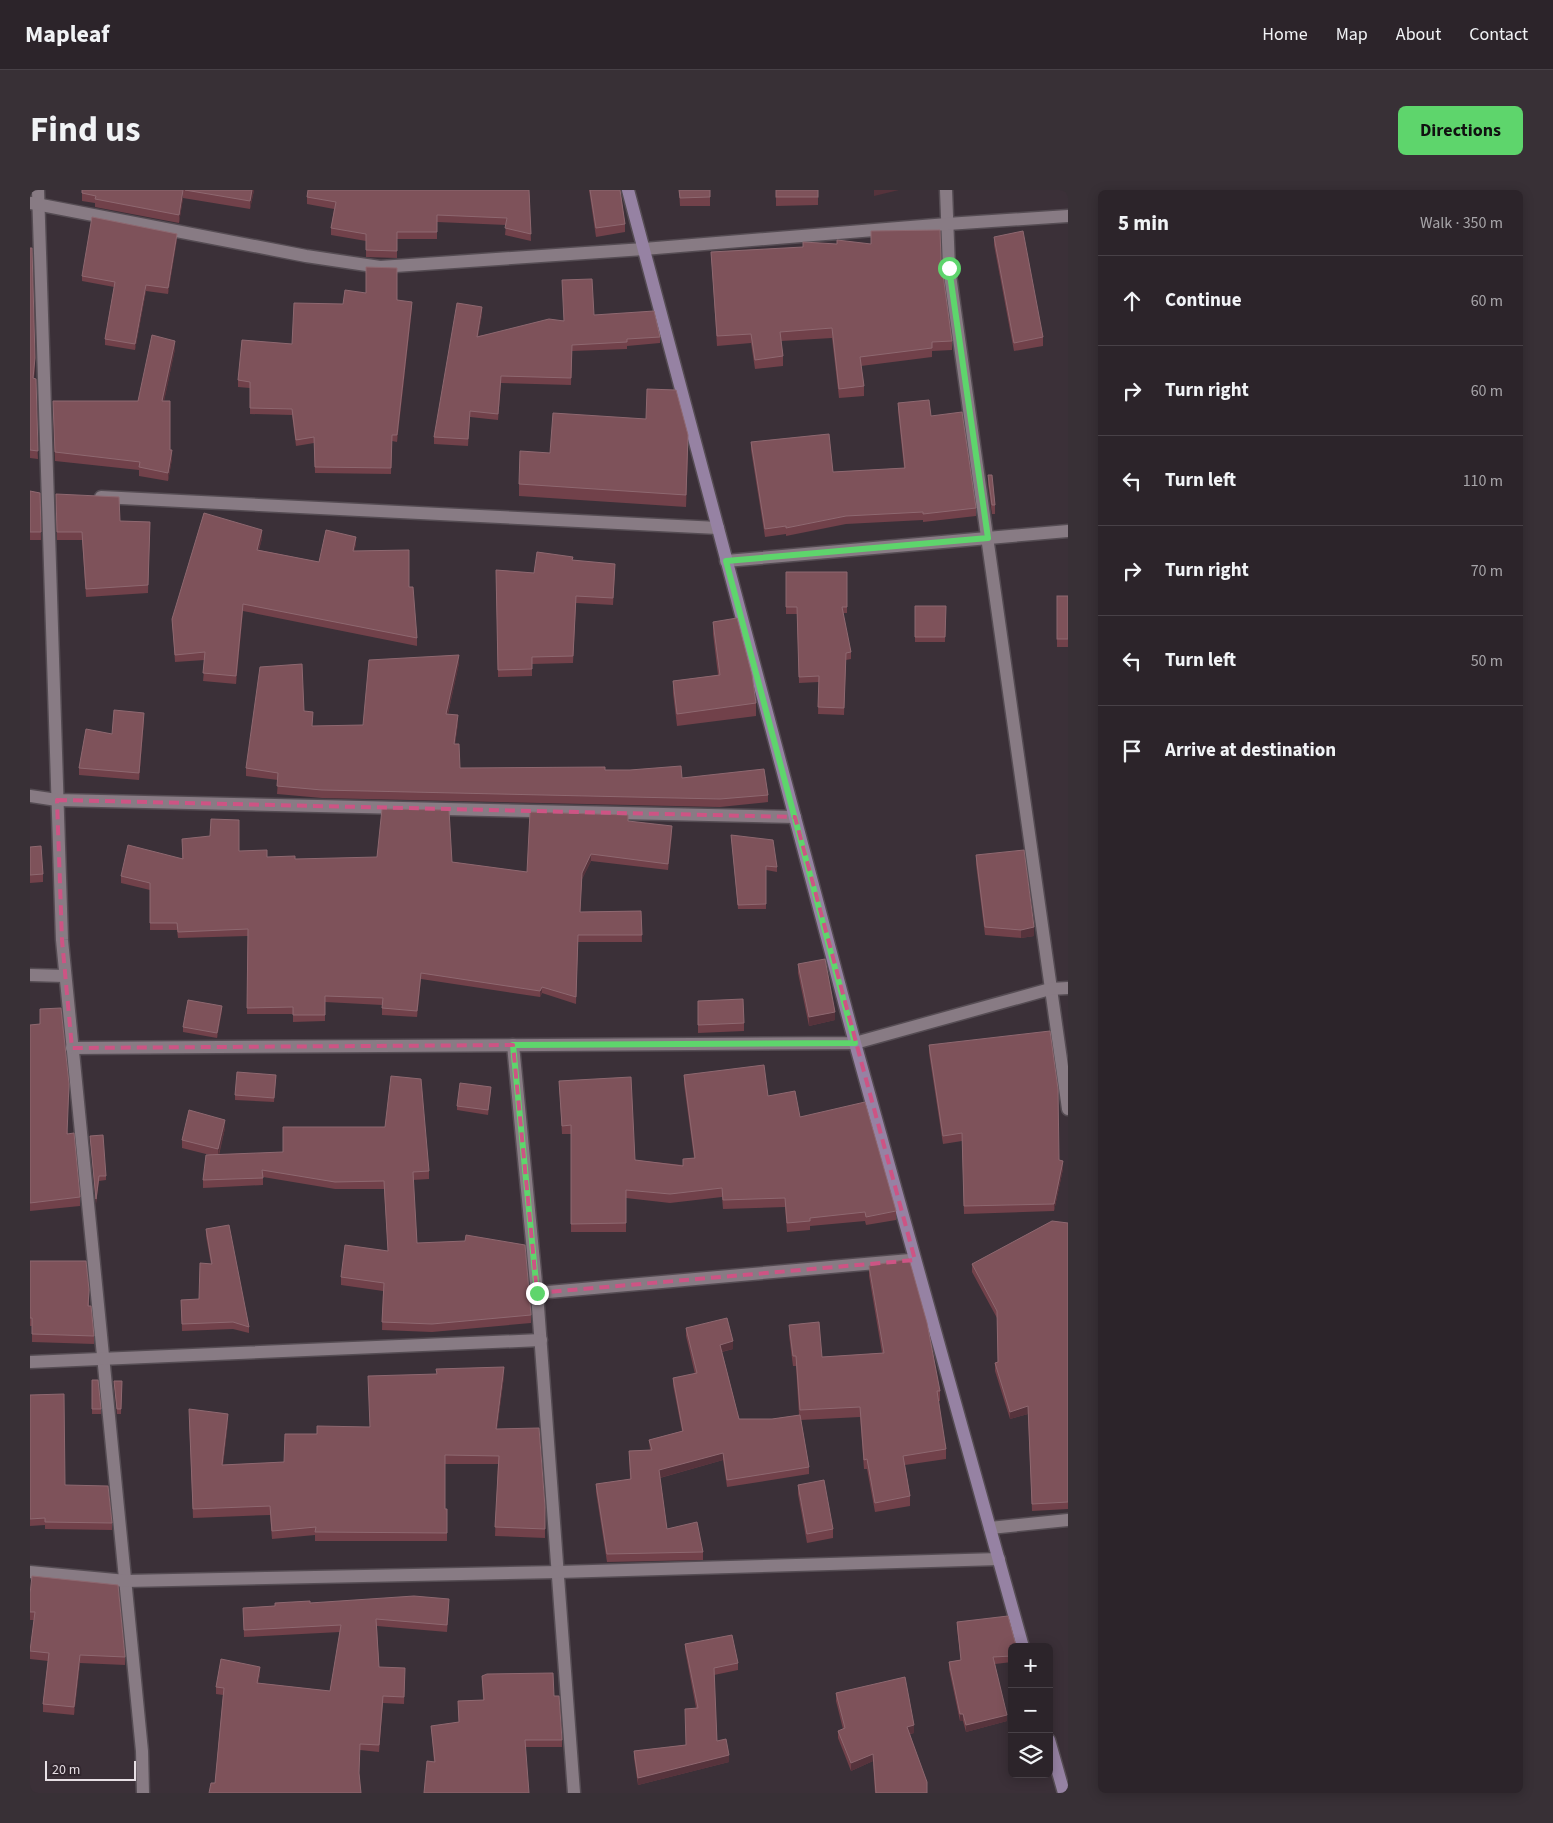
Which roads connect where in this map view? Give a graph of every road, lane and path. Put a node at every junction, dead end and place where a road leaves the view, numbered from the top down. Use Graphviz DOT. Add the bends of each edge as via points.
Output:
graph roads {
  1 [pos="38,190"];
  2 [pos="628,190"];
  3 [pos="946,190"];
  4 [pos="34,204"];
  5 [pos="1068,216"];
  6 [pos="947,224"];
  7 [pos="644,249"];
  8 [pos="86,497"];
  9 [pos="718,528"];
  10 [pos="1068,531"];
  11 [pos="988,538"];
  12 [pos="726,561"];
  13 [pos="30,796"];
  14 [pos="57,800"];
  15 [pos="795,817"];
  16 [pos="30,975"];
  17 [pos="65,976"];
  18 [pos="1068,988"];
  19 [pos="1050,989"];
  20 [pos="855,1043"];
  21 [pos="513,1045"];
  22 [pos="72,1048"];
  23 [pos="1068,1109"];
  24 [pos="915,1260"];
  25 [pos="537,1293"];
  26 [pos="541,1340"];
  27 [pos="103,1360"];
  28 [pos="30,1362"];
  29 [pos="1068,1520"];
  30 [pos="990,1528"];
  31 [pos="999,1559"];
  32 [pos="30,1572"];
  33 [pos="558,1572"];
  34 [pos="126,1581"];
  35 [pos="1022,1643"];
  36 [pos="1053,1754"];
  37 [pos="143,1793"];
  38 [pos="574,1793"];
  39 [pos="1064,1793"];
  1 -- 4 [label="street"];
  2 -- 7 [label="street"];
  3 -- 6 [label="street"];
  4 -- 7 [label="street" via="380,267"];
  4 -- 14 [label="street"];
  5 -- 6 [label="street"];
  6 -- 7 [label="street"];
  6 -- 11 [label="street" via="949,268"];
  7 -- 9 [label="street"];
  8 -- 9 [label="street"];
  9 -- 12 [label="street"];
  10 -- 11 [label="street"];
  11 -- 12 [label="street"];
  11 -- 19 [label="street"];
  12 -- 15 [label="street"];
  13 -- 14 [label="street"];
  14 -- 15 [label="street"];
  14 -- 17 [label="street"];
  15 -- 20 [label="street"];
  16 -- 17 [label="street"];
  17 -- 22 [label="street"];
  18 -- 19 [label="street"];
  19 -- 20 [label="street"];
  19 -- 23 [label="street"];
  20 -- 21 [label="street"];
  20 -- 24 [label="street"];
  21 -- 22 [label="street"];
  21 -- 25 [label="street"];
  22 -- 27 [label="street"];
  24 -- 25 [label="street"];
  24 -- 30 [label="street"];
  25 -- 26 [label="street"];
  26 -- 27 [label="street"];
  26 -- 33 [label="street"];
  27 -- 28 [label="street"];
  27 -- 34 [label="street"];
  29 -- 30 [label="street"];
  30 -- 31 [label="street"];
  31 -- 33 [label="street"];
  31 -- 35 [label="street"];
  32 -- 34 [label="street"];
  33 -- 34 [label="street"];
  33 -- 38 [label="street"];
  34 -- 37 [label="street"];
  36 -- 39 [label="street"];
}
